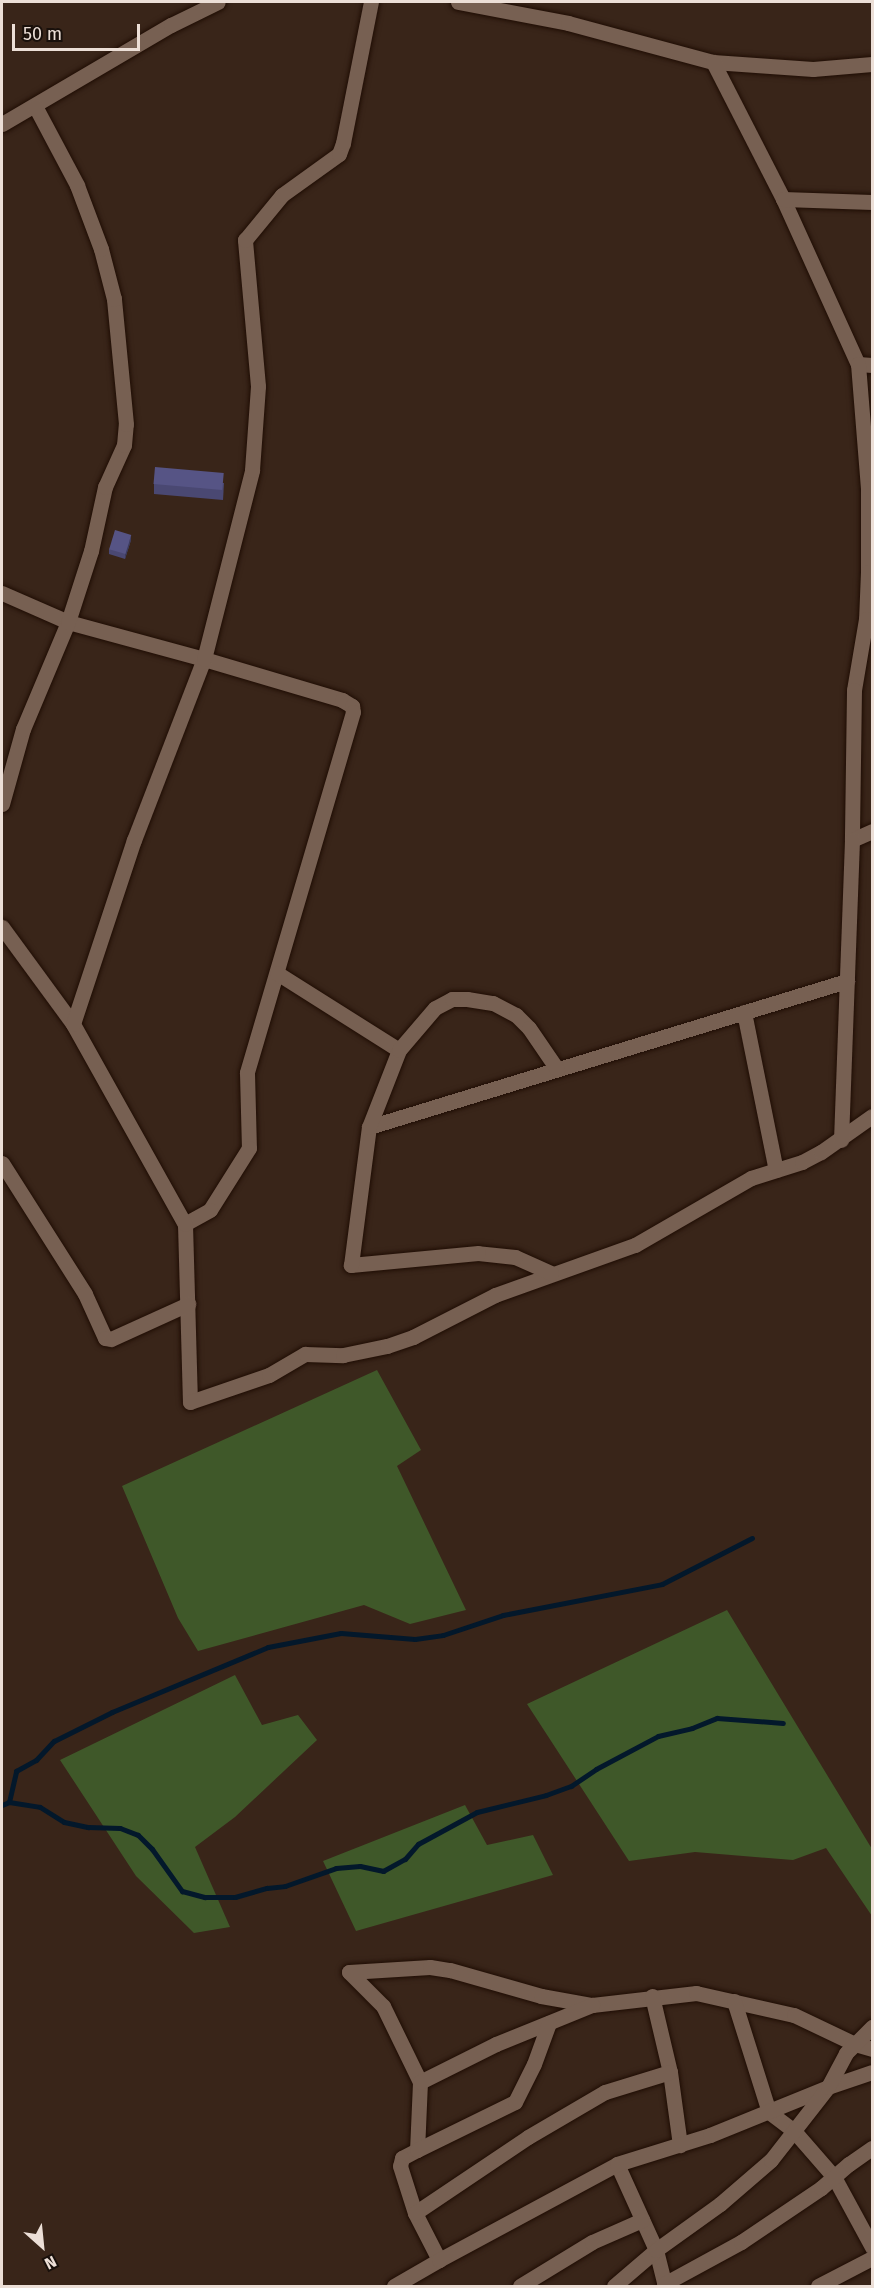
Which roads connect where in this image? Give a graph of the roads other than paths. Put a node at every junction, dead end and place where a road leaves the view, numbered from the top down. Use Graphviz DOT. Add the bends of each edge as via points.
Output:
graph roads {
  1 [pos="218,2"];
  2 [pos="371,2"];
  3 [pos="458,2"];
  4 [pos="713,62"];
  5 [pos="873,64"];
  6 [pos="35,106"];
  7 [pos="2,124"];
  8 [pos="783,199"];
  9 [pos="873,202"];
  10 [pos="866,364"];
  11 [pos="869,534"];
  12 [pos="2,593"];
  13 [pos="68,622"];
  14 [pos="204,659"];
  15 [pos="2,804"];
  16 [pos="873,831"];
  17 [pos="852,840"];
  18 [pos="2,927"];
  19 [pos="277,973"];
  20 [pos="847,981"];
  21 [pos="744,1012"];
  22 [pos="73,1024"];
  23 [pos="399,1050"];
  24 [pos="556,1069"];
  25 [pos="873,1116"];
  26 [pos="369,1127"];
  27 [pos="841,1140"];
  28 [pos="2,1163"];
  29 [pos="776,1170"];
  30 [pos="185,1224"];
  31 [pos="552,1273"];
  32 [pos="188,1304"];
  33 [pos="652,1996"];
  34 [pos="734,2001"];
  35 [pos="592,2005"];
  36 [pos="549,2023"];
  37 [pos="873,2027"];
  38 [pos="855,2044"];
  39 [pos="873,2049"];
  40 [pos="669,2072"];
  41 [pos="873,2072"];
  42 [pos="420,2082"];
  43 [pos="828,2087"];
  44 [pos="769,2112"];
  45 [pos="794,2131"];
  46 [pos="680,2145"];
  47 [pos="873,2148"];
  48 [pos="417,2150"];
  49 [pos="617,2164"];
  50 [pos="834,2177"];
  51 [pos="415,2213"];
  52 [pos="642,2220"];
  53 [pos="873,2247"];
  54 [pos="656,2250"];
  55 [pos="873,2258"];
  56 [pos="439,2260"];
  57 [pos="665,2285"];
  58 [pos="394,2286"];
  59 [pos="520,2286"];
  60 [pos="614,2286"];
  61 [pos="818,2286"];
  1 -- 6 [label="street" via="171,25"];
  2 -- 14 [label="street" via="339,154 282,195 245,240 258,386 252,471"];
  3 -- 4 [label="street" via="568,23"];
  4 -- 5 [label="street" via="813,69"];
  4 -- 8 [label="street"];
  6 -- 7 [label="street"];
  6 -- 13 [label="street" via="77,184 101,249 114,299 126,424 124,446 105,487 91,551"];
  8 -- 9 [label="street"];
  8 -- 10 [label="street"];
  10 -- 11 [label="street"];
  11 -- 17 [label="street" via="866,619 855,690 851,761"];
  12 -- 13 [label="street"];
  13 -- 14 [label="street"];
  13 -- 15 [label="street" via="23,729"];
  14 -- 19 [label="street" via="352,706"];
  14 -- 22 [label="street" via="134,840"];
  16 -- 17 [label="street"];
  17 -- 20 [label="street"];
  18 -- 22 [label="street"];
  19 -- 23 [label="street"];
  19 -- 30 [label="street" via="248,1073 249,1148 210,1210"];
  20 -- 21 [label="street"];
  20 -- 27 [label="street"];
  21 -- 24 [label="street"];
  21 -- 29 [label="street"];
  22 -- 30 [label="street"];
  23 -- 24 [label="street" via="435,1008 452,999 467,999 493,1003 516,1015"];
  23 -- 26 [label="street"];
  24 -- 26 [label="street"];
  25 -- 27 [label="street"];
  26 -- 31 [label="street" via="351,1265 486,1254 529,1261"];
  27 -- 29 [label="street" via="802,1162"];
  28 -- 32 [label="street" via="85,1294 105,1338 111,1339"];
  29 -- 31 [label="street" via="721,1193 635,1245"];
  30 -- 32 [label="street"];
  31 -- 32 [label="street" via="495,1295 413,1337 343,1354 305,1354 270,1375 190,1402"];
  33 -- 34 [label="street" via="686,1992"];
  33 -- 35 [label="street"];
  33 -- 40 [label="street"];
  34 -- 38 [label="street" via="794,2015"];
  34 -- 44 [label="street"];
  35 -- 36 [label="street"];
  35 -- 42 [label="street" via="541,1996 440,1968 349,1972 383,2006"];
  36 -- 42 [label="street"];
  36 -- 48 [label="street" via="514,2102"];
  37 -- 38 [label="street"];
  38 -- 39 [label="street"];
  38 -- 43 [label="street"];
  40 -- 46 [label="street"];
  40 -- 51 [label="street" via="605,2092 528,2137"];
  41 -- 43 [label="street"];
  42 -- 48 [label="street"];
  43 -- 44 [label="street"];
  43 -- 45 [label="street"];
  44 -- 45 [label="street"];
  44 -- 46 [label="street"];
  45 -- 50 [label="street"];
  45 -- 54 [label="street" via="771,2160 720,2204"];
  46 -- 49 [label="street"];
  47 -- 50 [label="street"];
  48 -- 51 [label="street" via="400,2162"];
  49 -- 52 [label="street"];
  49 -- 56 [label="street"];
  50 -- 53 [label="street"];
  50 -- 57 [label="street" via="741,2242"];
  51 -- 56 [label="street"];
  52 -- 54 [label="street"];
  52 -- 59 [label="street" via="592,2242"];
  54 -- 57 [label="street"];
  54 -- 60 [label="street"];
  55 -- 61 [label="street"];
  56 -- 58 [label="street"];
}
